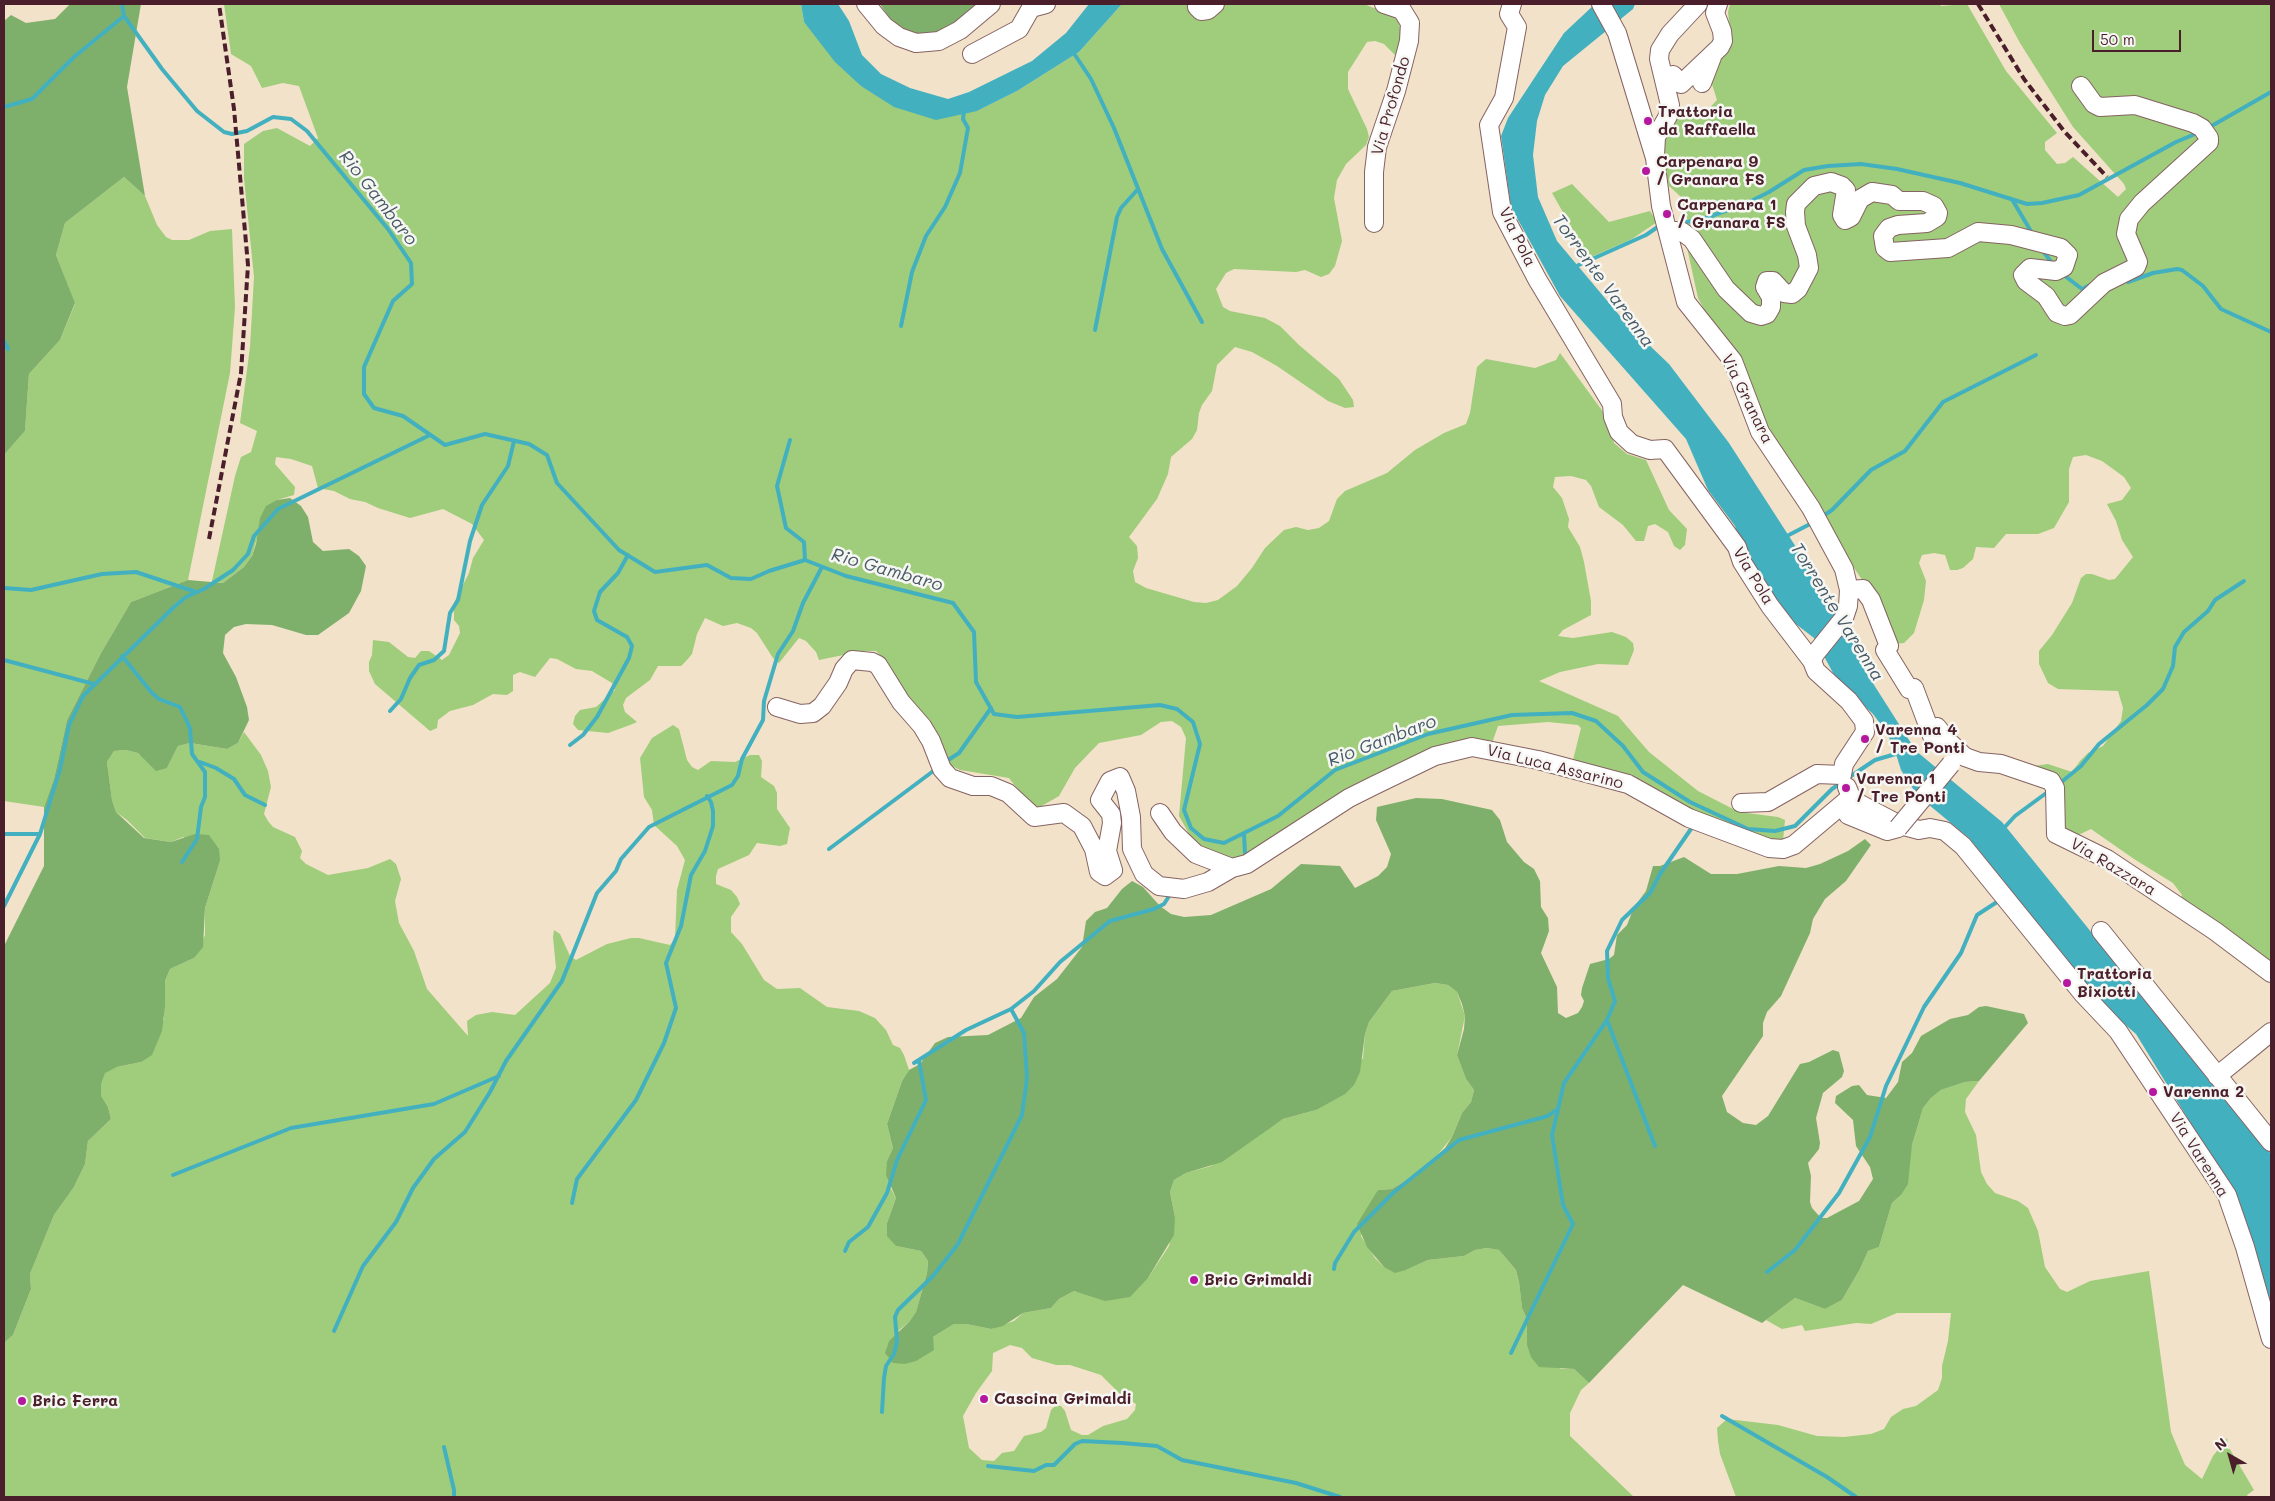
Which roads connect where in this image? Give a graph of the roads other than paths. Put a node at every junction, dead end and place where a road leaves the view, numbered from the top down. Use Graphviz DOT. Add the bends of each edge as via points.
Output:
graph roads {
  1 [pos="866,4"];
  2 [pos="991,4"];
  3 [pos="1046,4"];
  4 [pos="1198,4"];
  5 [pos="1215,4"];
  6 [pos="1384,4"];
  7 [pos="1601,4"];
  8 [pos="1698,4"];
  9 [pos="1718,4"];
  10 [pos="1510,9"];
  11 [pos="1715,52"];
  12 [pos="972,54"];
  13 [pos="1673,75"];
  14 [pos="1702,83"];
  15 [pos="2081,86"];
  16 [pos="1655,158"];
  17 [pos="1374,223"];
  18 [pos="1668,231"];
  19 [pos="1548,319"];
  20 [pos="1613,417"];
  21 [pos="1849,590"];
  22 [pos="1813,657"];
  23 [pos="777,708"];
  24 [pos="1958,755"];
  25 [pos="1842,775"];
  26 [pos="1850,795"];
  27 [pos="1741,803"];
  28 [pos="1160,813"];
  29 [pos="1883,817"];
  30 [pos="1232,868"];
  31 [pos="2102,931"];
  32 [pos="2271,973"];
  33 [pos="2271,1032"];
  34 [pos="2217,1076"];
  35 [pos="2271,1142"];
  36 [pos="2271,1340"];
  1 -- 2 [label="street" via="884,26 899,37 916,43 939,41 960,30"];
  3 -- 12 [label="street" via="1031,8 1019,29"];
  4 -- 5 [label="street" via="1201,11"];
  6 -- 17 [label="street, Via Profondo" via="1402,10 1410,23 1409,41 1378,147 1374,172"];
  7 -- 16 [label="street, Via Granara" via="1617,32"];
  8 -- 16 [label="street" via="1660,50 1659,59 1670,105 1668,116 1656,137"];
  9 -- 11 [label="street" via="1715,13 1723,41"];
  10 -- 20 [label="street, Via Pola" via="1517,26 1504,98 1489,125 1502,212 1537,279 1612,404"];
  11 -- 13 [label="street" via="1681,84"];
  11 -- 14 [label="street"];
  15 -- 18 [label="street" via="2100,107 2135,105 2193,123 2202,128 2209,142 2142,203 2129,219 2126,234 2138,262 2136,267 2104,283 2070,315 2057,313 2046,296 2023,275 2030,268 2060,270 2067,263 2068,255 2061,248 2010,234 1978,232 1948,248 1890,252 1883,243 1886,231 1898,225 1934,220 1938,213 1934,206 1923,201 1899,201 1892,195 1872,192 1860,199 1851,217 1845,220 1842,215 1846,190 1837,183 1814,186 1796,204 1796,226 1807,255 1808,268 1792,294 1784,293 1773,281 1767,281 1765,287 1771,297 1771,307 1767,314 1761,316 1751,313 1726,289 1692,239 1681,231"];
  16 -- 18 [label="street, Via Granara" via="1661,206"];
  18 -- 21 [label="street, Via Granara" via="1686,302 1733,361 1760,432 1811,508 1844,569"];
  19 -- 20 [label="street, Via Pola" via="1588,386"];
  20 -- 22 [label="street, Via Pola" via="1619,432 1632,444 1650,450 1665,449 1736,547 1770,606"];
  21 -- 22 [label="street, Via Granara" via="1844,618"];
  21 -- 24 [label="street, Via Razzara" via="1863,589 1871,600 1889,646 1885,650 1909,689 1914,688 1935,731"];
  22 -- 25 [label="street" via="1816,672 1849,701 1864,721 1865,732 1844,764"];
  23 -- 30 [label="street, Via Luca Assarino" via="800,714 813,713 822,706 852,660 872,662 878,665 901,702 922,726 942,769 950,778 973,786 991,786 1008,793 1034,817 1064,813 1082,826 1094,849 1099,872 1105,876 1113,870 1107,852 1112,824 1111,814 1100,800 1110,781 1120,776 1131,817 1132,849 1144,874 1159,886 1184,888 1208,882"];
  24 -- 29 [label="street, bridge" via="1898,828 1891,832 1847,813 1849,810 1877,821"];
  24 -- 32 [label="street, Via Razzara" via="1979,762 2001,764 2051,781 2055,788 2056,834 2107,859 2215,931"];
  25 -- 26 [label="street"];
  25 -- 27 [label="street" via="1817,774 1768,802"];
  26 -- 29 [label="street"];
  26 -- 30 [label="street, Via Luca Assarino" via="1794,845 1783,849 1769,848 1689,818 1628,784 1538,760 1472,747 1434,756 1365,790 1247,864"];
  28 -- 30 [label="street" via="1173,832 1196,854"];
  29 -- 36 [label="street, Via Varenna" via="1900,826 1945,831 1963,846 2129,1046 2227,1195"];
  31 -- 34 [label="street"];
  33 -- 34 [label="street"];
  34 -- 35 [label="street"];
}
